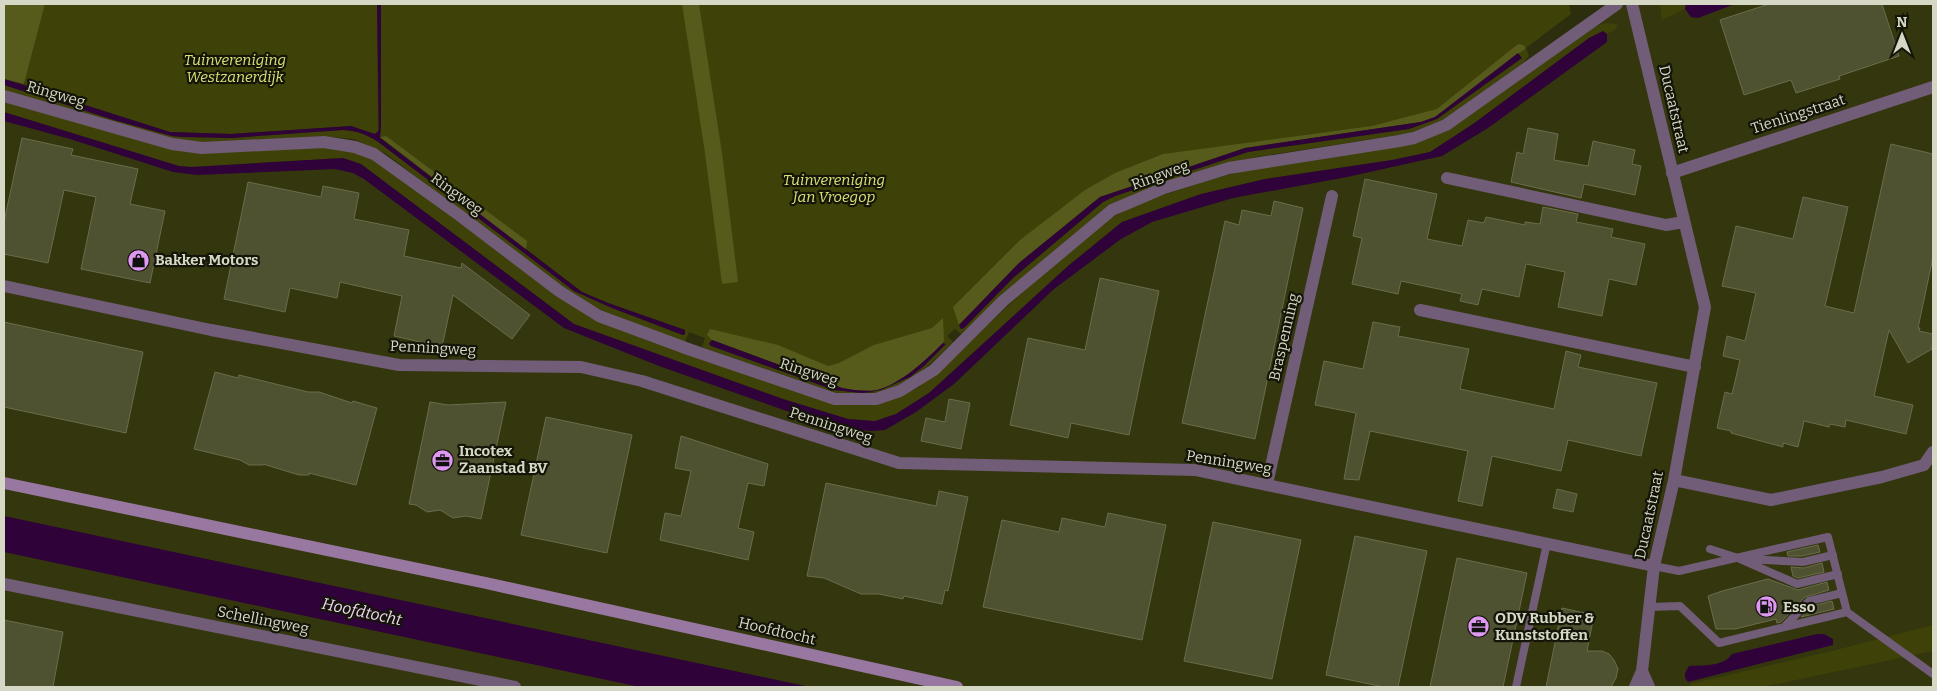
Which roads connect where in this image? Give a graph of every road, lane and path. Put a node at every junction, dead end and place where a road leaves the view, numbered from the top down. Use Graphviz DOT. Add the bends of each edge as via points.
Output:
graph roads {
  1 [pos="1617,4"];
  2 [pos="1632,4"];
  3 [pos="1933,87"];
  4 [pos="4,96"];
  5 [pos="1672,173"];
  6 [pos="1447,178"];
  7 [pos="1332,196"];
  8 [pos="1684,222"];
  9 [pos="4,286"];
  10 [pos="1420,310"];
  11 [pos="1695,367"];
  12 [pos="1933,452"];
  13 [pos="1674,480"];
  14 [pos="4,483"];
  15 [pos="1267,484"];
  16 [pos="1546,543"];
  17 [pos="1710,549"];
  18 [pos="1833,555"];
  19 [pos="1738,558"];
  20 [pos="1654,566"];
  21 [pos="1838,574"];
  22 [pos="4,584"];
  23 [pos="1842,593"];
  24 [pos="1649,607"];
  25 [pos="1847,612"];
  26 [pos="1783,628"];
  27 [pos="1642,671"];
  28 [pos="1933,674"];
  29 [pos="515,687"];
  30 [pos="957,687"];
  31 [pos="1516,687"];
  32 [pos="1636,687"];
  33 [pos="1649,687"];
  1 -- 4 [label="street, Ringweg" via="1446,125 1414,138 1229,168 1164,188 1112,210 1003,301 934,370 900,391 876,399 835,399 599,316 559,291 374,154 355,147 324,142 202,148 172,144"];
  2 -- 5 [label="street, Ducaatstraat"];
  3 -- 5 [label="street, Tienlingstraat"];
  5 -- 8 [label="street, Ducaatstraat"];
  6 -- 8 [label="street" via="1666,225"];
  7 -- 15 [label="street, Braspenning"];
  8 -- 11 [label="street, Ducaatstraat" via="1705,307"];
  9 -- 15 [label="street, Penningweg" via="211,330 399,365 581,367 642,381 899,463 1195,470"];
  10 -- 11 [label="street"];
  11 -- 13 [label="street, Ducaatstraat"];
  12 -- 13 [label="street" via="1924,465 1771,500"];
  13 -- 20 [label="street, Ducaatstraat"];
  14 -- 30 [label="main road, Hoofdtocht" via="486,583"];
  15 -- 16 [label="street, Penningweg"];
  16 -- 20 [label="street, Penningweg"];
  16 -- 31 [label="lane"];
  17 -- 19 [label="lane"];
  18 -- 19 [label="lane" via="1803,562"];
  18 -- 19 [label="lane" via="1828,537"];
  18 -- 21 [label="lane"];
  19 -- 20 [label="lane" via="1679,571"];
  19 -- 21 [label="lane" via="1797,584"];
  20 -- 24 [label="street, Ducaatstraat"];
  21 -- 23 [label="lane"];
  22 -- 29 [label="street, Schellingweg"];
  23 -- 25 [label="lane"];
  23 -- 26 [label="lane" via="1809,601"];
  24 -- 26 [label="lane" via="1680,606 1719,643"];
  24 -- 27 [label="street, Ducaatstraat"];
  25 -- 26 [label="lane"];
  25 -- 28 [label="lane"];
  27 -- 32 [label="street, Ducaatstraat"];
  27 -- 33 [label="street, Ducaatstraat"];
}
